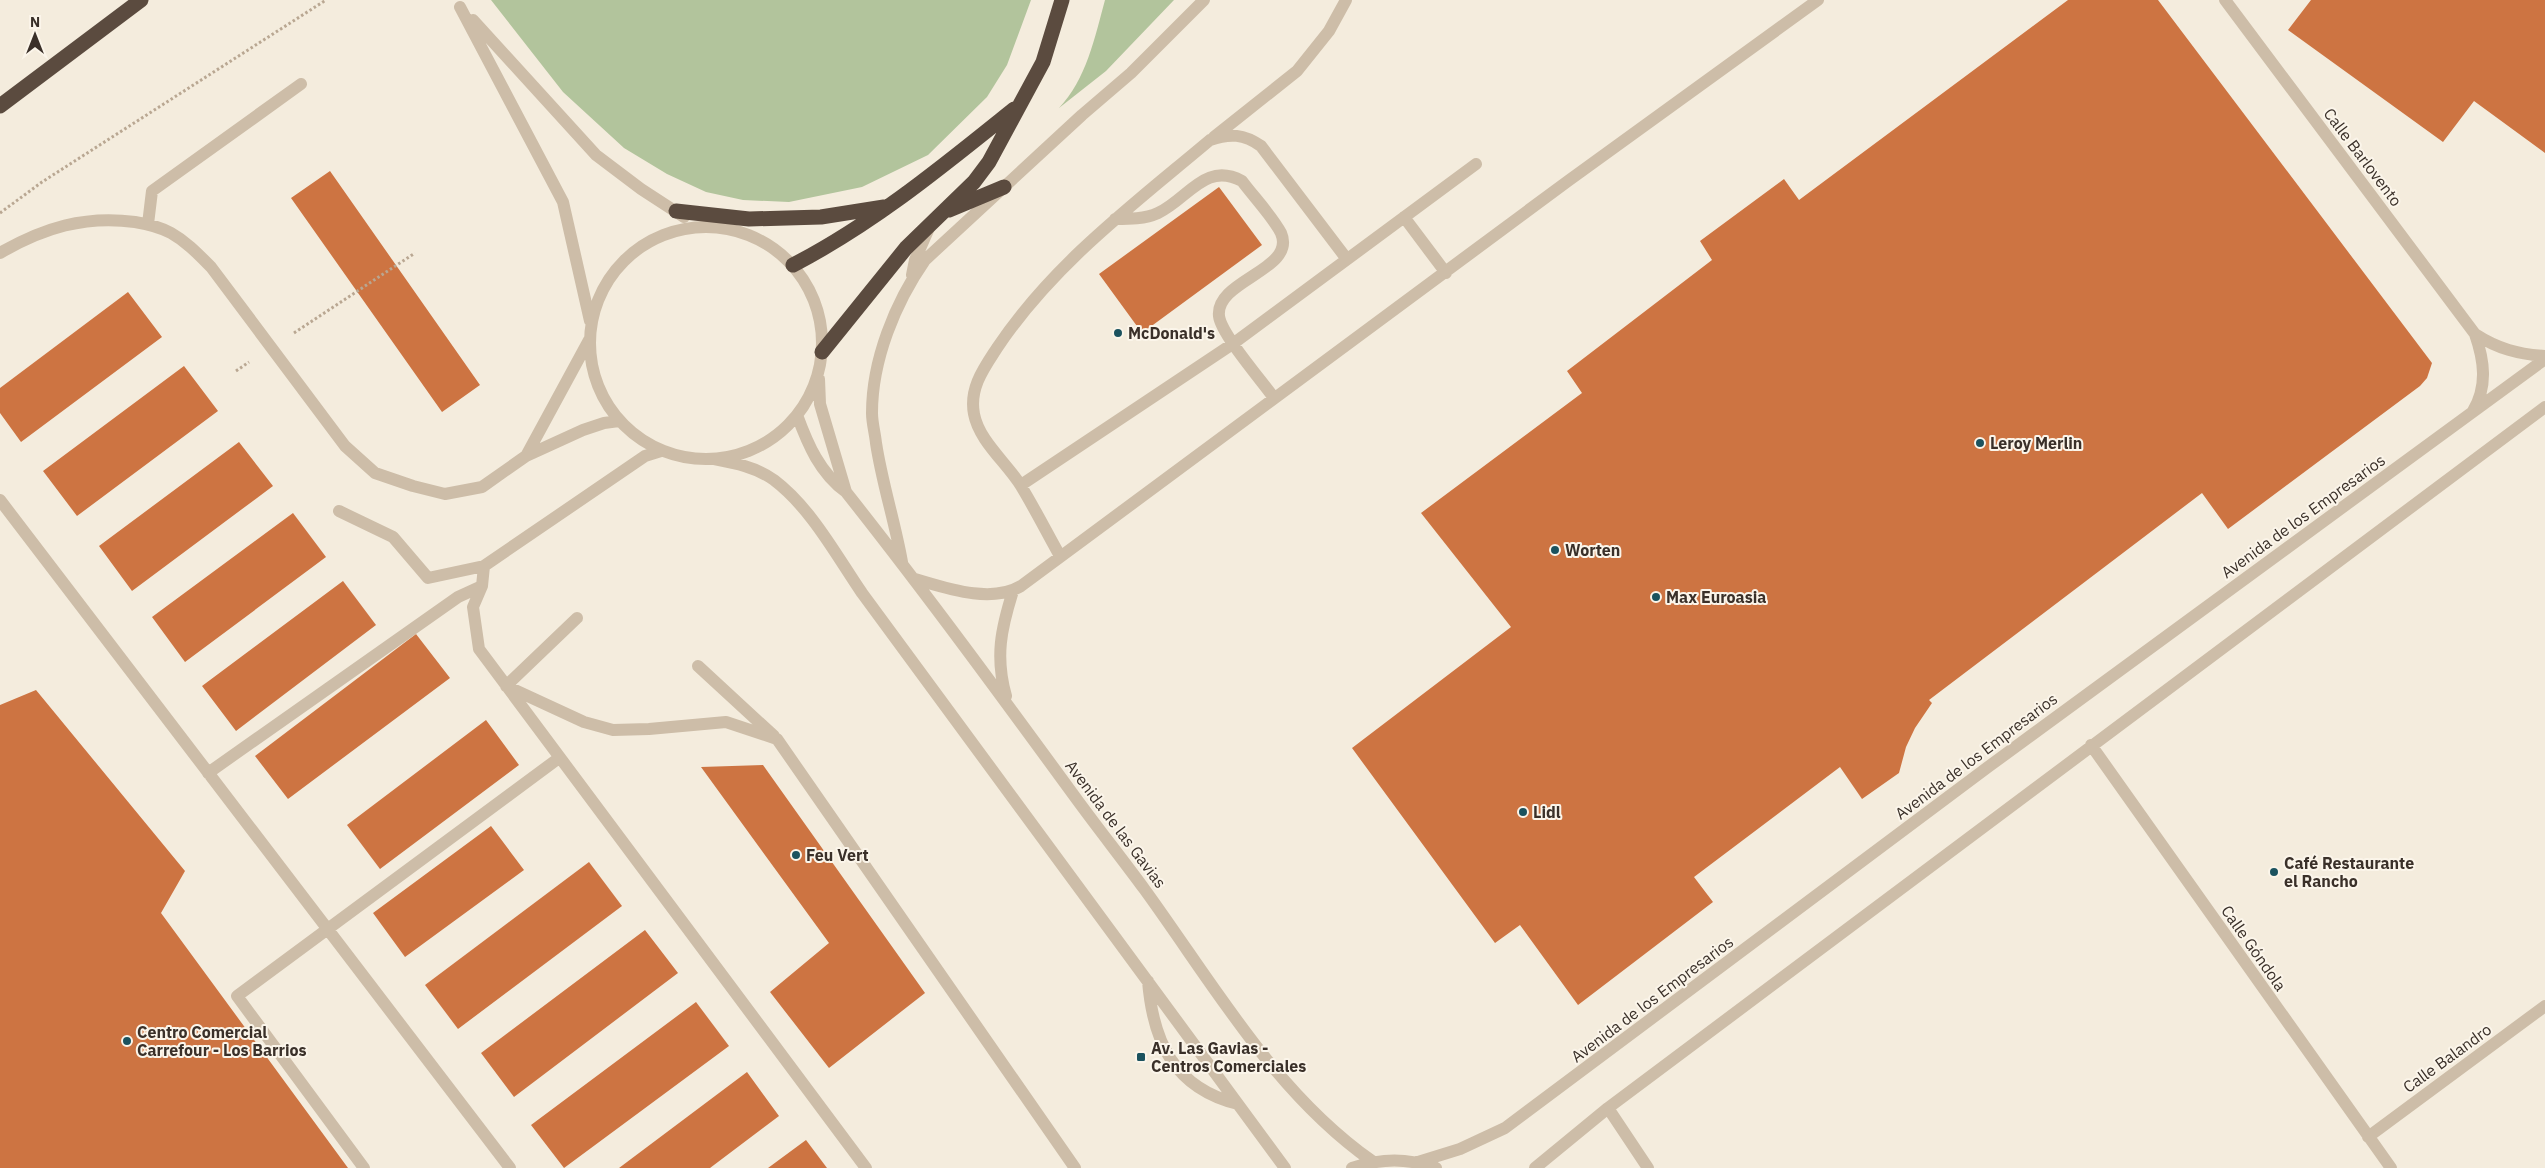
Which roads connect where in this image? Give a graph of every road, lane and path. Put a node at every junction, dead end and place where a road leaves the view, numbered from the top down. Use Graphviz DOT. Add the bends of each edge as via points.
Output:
graph roads {
  1 [pos="141,0"];
  2 [pos="326,0"];
  3 [pos="1062,0"];
  4 [pos="1204,0"];
  5 [pos="1346,0"];
  6 [pos="1818,0"];
  7 [pos="2225,0"];
  8 [pos="457,3"];
  9 [pos="301,84"];
  10 [pos="1019,104"];
  11 [pos="0,106"];
  12 [pos="1210,140"];
  13 [pos="1476,164"];
  14 [pos="1004,187"];
  15 [pos="890,206"];
  16 [pos="676,211"];
  17 [pos="0,213"];
  18 [pos="937,217"];
  19 [pos="1404,217"];
  20 [pos="1115,219"];
  21 [pos="148,224"];
  22 [pos="698,226"];
  23 [pos="0,253"];
  24 [pos="415,253"];
  25 [pos="1346,258"];
  26 [pos="792,265"];
  27 [pos="1446,273"];
  28 [pos="911,280"];
  29 [pos="590,324"];
  30 [pos="2475,334"];
  31 [pos="589,340"];
  32 [pos="1234,343"];
  33 [pos="271,348"];
  34 [pos="822,352"];
  35 [pos="2545,357"];
  36 [pos="236,371"];
  37 [pos="819,371"];
  38 [pos="1274,398"];
  39 [pos="2545,407"];
  40 [pos="2471,413"];
  41 [pos="797,415"];
  42 [pos="619,421"];
  43 [pos="662,451"];
  44 [pos="526,456"];
  45 [pos="713,459"];
  46 [pos="1021,485"];
  47 [pos="846,492"];
  48 [pos="0,500"];
  49 [pos="339,511"];
  50 [pos="1060,556"];
  51 [pos="903,564"];
  52 [pos="484,566"];
  53 [pos="915,579"];
  54 [pos="482,586"];
  55 [pos="1013,591"];
  56 [pos="578,618"];
  57 [pos="698,666"];
  58 [pos="506,686"];
  59 [pos="1009,706"];
  60 [pos="777,739"];
  61 [pos="2091,745"];
  62 [pos="560,758"];
  63 [pos="208,773"];
  64 [pos="327,928"];
  65 [pos="1148,980"];
  66 [pos="2545,1006"];
  67 [pos="1238,1104"];
  68 [pos="1608,1108"];
  69 [pos="2368,1137"];
  70 [pos="1372,1161"];
  71 [pos="1418,1162"];
  72 [pos="364,1168"];
  73 [pos="510,1168"];
  74 [pos="866,1168"];
  75 [pos="1075,1168"];
  76 [pos="1285,1168"];
  77 [pos="1352,1168"];
  78 [pos="1436,1168"];
  79 [pos="1535,1168"];
  80 [pos="1648,1168"];
  81 [pos="2391,1168"];
  1 -- 11 [label="highway"];
  2 -- 17 [label="path" via="42,182"];
  3 -- 10 [label="highway" via="1044,62"];
  4 -- 14 [label="street" via="1131,73"];
  5 -- 12 [label="street" via="1329,31 1297,71"];
  6 -- 27 [label="street"];
  7 -- 30 [label="street, Calle Barlovento"];
  8 -- 16 [label="street" via="596,155"];
  8 -- 29 [label="street" via="563,202"];
  9 -- 21 [label="street" via="152,191"];
  10 -- 15 [label="highway"];
  10 -- 18 [label="highway" via="989,162 974,182"];
  12 -- 20 [label="street"];
  12 -- 25 [label="street" via="1237,134 1261,146"];
  13 -- 19 [label="street"];
  14 -- 18 [label="highway"];
  14 -- 28 [label="street" via="925,260"];
  15 -- 16 [label="highway" via="820,217 749,219"];
  15 -- 26 [label="highway"];
  16 -- 22 [label="street"];
  18 -- 28 [label="street" via="915,260"];
  18 -- 34 [label="highway" via="906,248"];
  19 -- 25 [label="street"];
  19 -- 27 [label="street"];
  20 -- 32 [label="street" via="1136,219 1158,213 1210,176 1233,176 1242,181 1281,234 1282,241 1281,249 1272,262 1222,301 1219,308 1221,324"];
  20 -- 46 [label="street" via="1060,270 1016,321 975,385 974,414 983,434"];
  21 -- 23 [label="street" via="97,219 74,222 30,237"];
  21 -- 33 [label="street" via="170,232 189,245 211,268"];
  22 -- 26 [label="street" via="725,228 750,235 773,247"];
  22 -- 29 [label="street" via="673,231 649,241 627,256 610,276"];
  24 -- 33 [label="path"];
  25 -- 32 [label="street"];
  26 -- 34 [label="street" via="808,286 818,310 823,336"];
  27 -- 38 [label="street"];
  28 -- 51 [label="street" via="887,335 872,414 884,489"];
  29 -- 31 [label="street"];
  30 -- 35 [label="street, Calle Barlovento" via="2509,352"];
  30 -- 40 [label="street, Calle Barlovento" via="2484,370 2478,403"];
  31 -- 42 [label="street" via="593,376 603,400"];
  31 -- 44 [label="street"];
  32 -- 38 [label="street"];
  32 -- 46 [label="street"];
  33 -- 36 [label="path"];
  33 -- 44 [label="street" via="345,446 375,473 445,494 482,487"];
  34 -- 37 [label="street"];
  35 -- 40 [label="street, Avenida de los Empresarios"];
  37 -- 41 [label="street" via="814,387"];
  37 -- 47 [label="street, Avenida de las Gavias" via="820,404"];
  38 -- 50 [label="street"];
  39 -- 61 [label="street"];
  40 -- 71 [label="street, Avenida de los Empresarios" via="1988,767 1505,1128 1460,1149"];
  41 -- 45 [label="street" via="763,445"];
  41 -- 47 [label="street, Avenida de las Gavias" via="812,453 831,481"];
  42 -- 43 [label="street" via="638,438"];
  42 -- 44 [label="street" via="583,430"];
  43 -- 45 [label="street" via="686,458"];
  43 -- 52 [label="street" via="644,456"];
  45 -- 65 [label="street" via="745,465 774,480 807,514"];
  46 -- 50 [label="street"];
  47 -- 51 [label="street, Avenida de las Gavias"];
  48 -- 63 [label="street"];
  49 -- 52 [label="street" via="392,537 428,578"];
  50 -- 55 [label="street"];
  51 -- 53 [label="street, Avenida de las Gavias"];
  52 -- 54 [label="street"];
  53 -- 55 [label="street" via="970,594"];
  53 -- 59 [label="street, Avenida de las Gavias"];
  54 -- 58 [label="street" via="473,607 479,649"];
  54 -- 63 [label="street" via="458,597"];
  55 -- 59 [label="street" via="1000,634 1001,679"];
  56 -- 58 [label="street"];
  57 -- 60 [label="street"];
  58 -- 60 [label="street" via="584,722 613,730 726,722"];
  58 -- 62 [label="street"];
  59 -- 70 [label="street, Avenida de las Gavias" via="1270,1065 1345,1142"];
  60 -- 75 [label="street"];
  61 -- 68 [label="street"];
  61 -- 69 [label="street, Calle Góndola"];
  62 -- 64 [label="street"];
  62 -- 74 [label="street"];
  63 -- 64 [label="street"];
  64 -- 72 [label="street" via="237,996"];
  64 -- 73 [label="street"];
  65 -- 67 [label="street"];
  65 -- 67 [label="street" via="1150,1012 1157,1035 1174,1063 1191,1081 1217,1098"];
  66 -- 69 [label="street, Calle Balandro"];
  67 -- 76 [label="street"];
  68 -- 79 [label="street"];
  68 -- 80 [label="street"];
  69 -- 81 [label="street, Calle Góndola"];
  70 -- 71 [label="street"];
  70 -- 77 [label="street"];
  71 -- 78 [label="street"];
}
